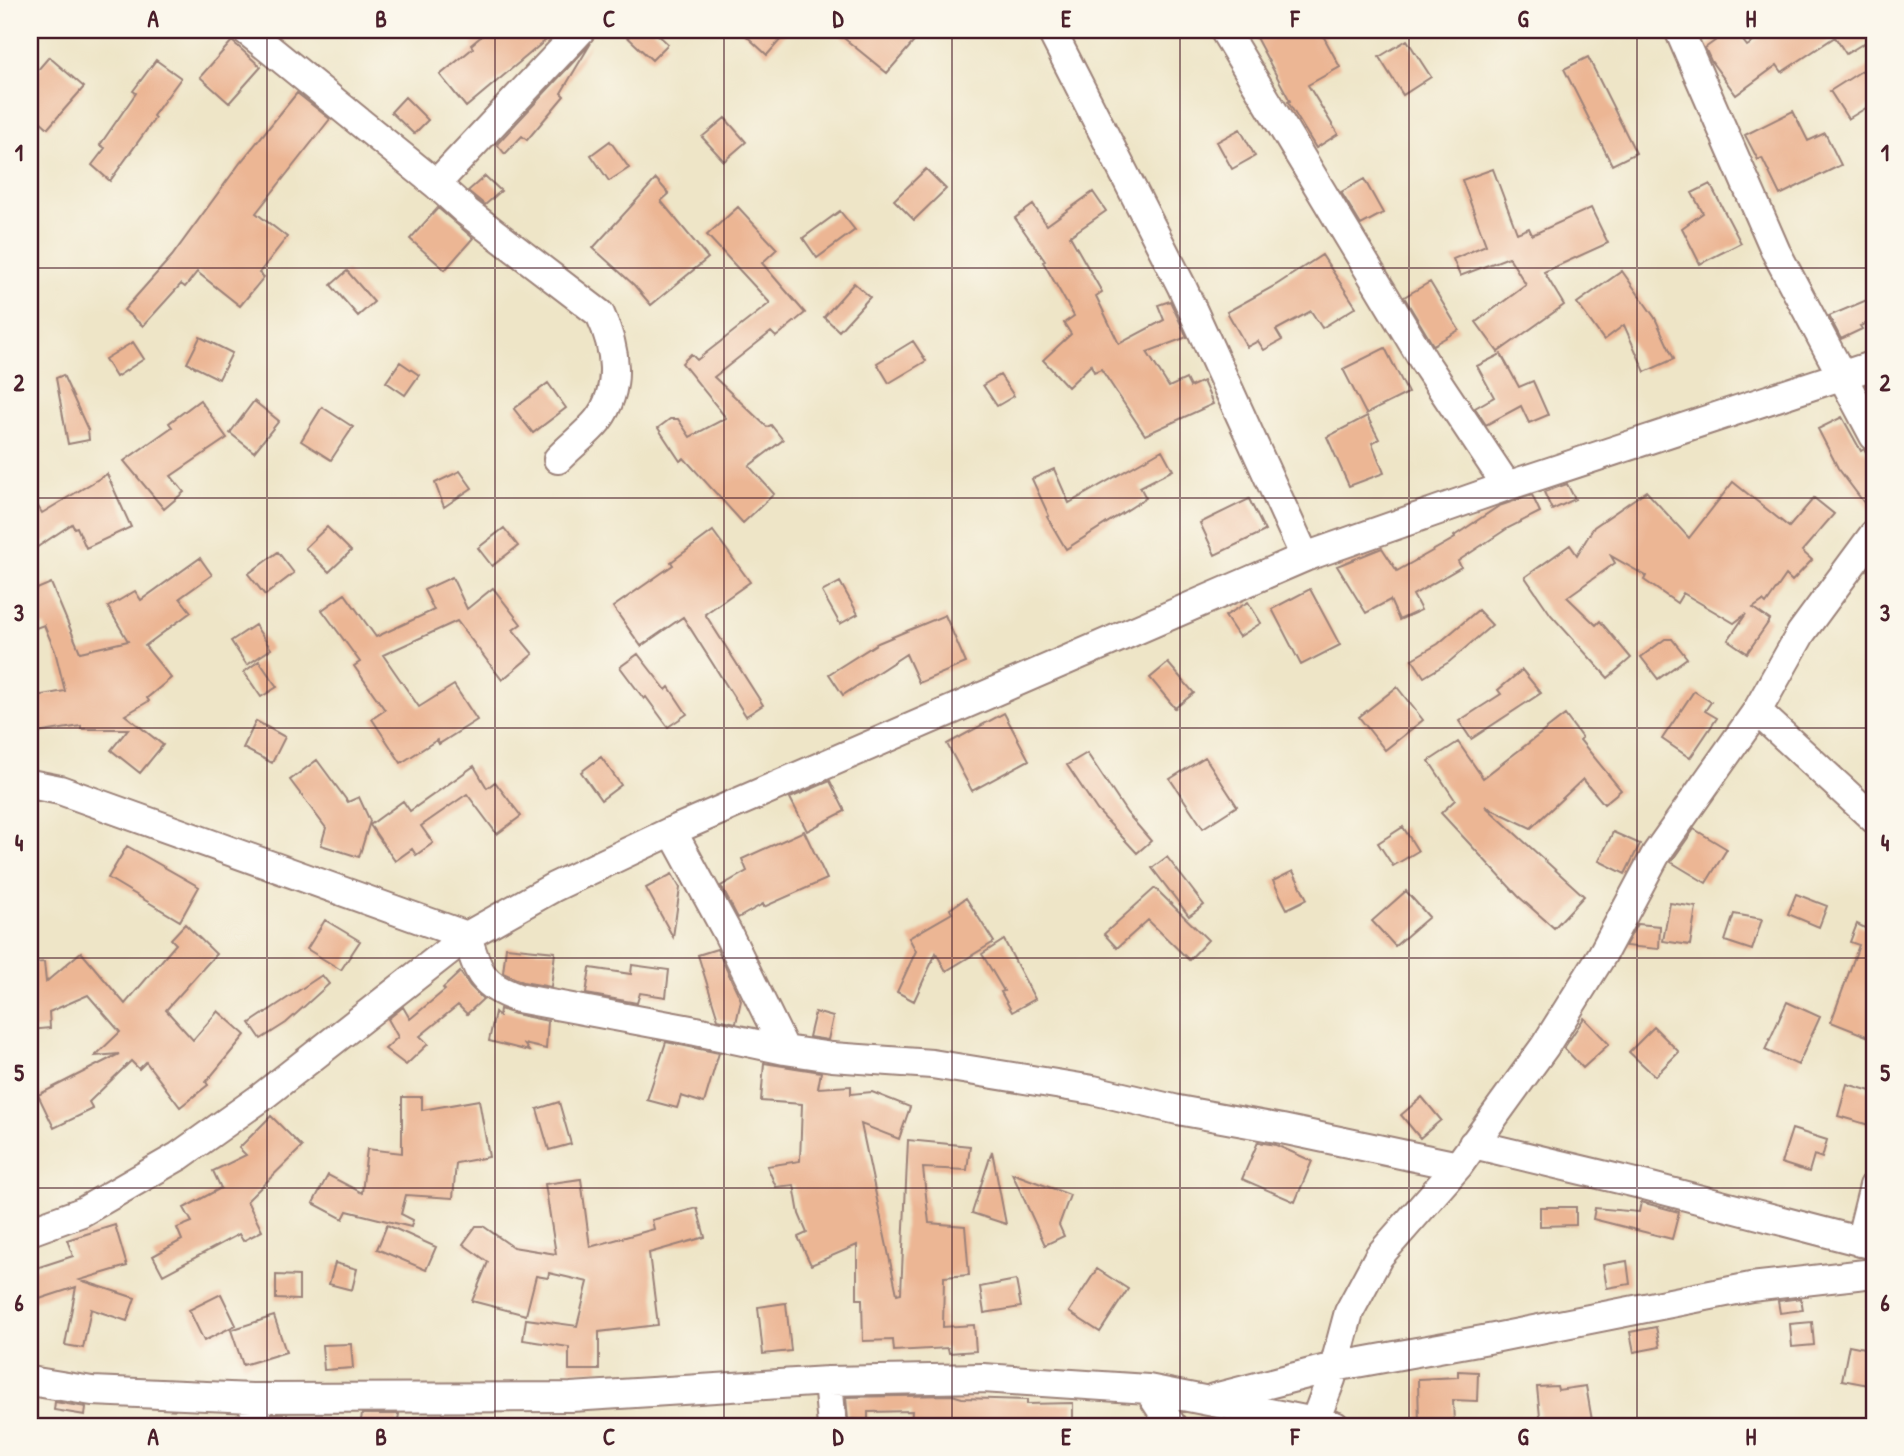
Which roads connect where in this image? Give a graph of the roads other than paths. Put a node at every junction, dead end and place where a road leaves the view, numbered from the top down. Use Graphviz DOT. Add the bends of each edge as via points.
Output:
graph roads {
  1 [pos="246,30"];
  2 [pos="581,30"];
  3 [pos="1051,30"];
  4 [pos="1224,30"];
  5 [pos="1679,30"];
  6 [pos="436,184"];
  7 [pos="1874,365"];
  8 [pos="1843,376"];
  9 [pos="1874,436"];
  10 [pos="558,458"];
  11 [pos="1507,486"];
  12 [pos="1874,534"];
  13 [pos="1305,558"];
  14 [pos="1757,711"];
  15 [pos="30,784"];
  16 [pos="1874,818"];
  17 [pos="672,831"];
  18 [pos="467,936"];
  19 [pos="785,1050"];
  20 [pos="1466,1155"];
  21 [pos="1874,1186"];
  22 [pos="30,1231"];
  23 [pos="1867,1243"];
  24 [pos="1874,1273"];
  25 [pos="1334,1367"];
  26 [pos="30,1381"];
  27 [pos="828,1381"];
  28 [pos="1148,1389"];
  29 [pos="253,1398"];
  30 [pos="1206,1400"];
  31 [pos="1321,1425"];
  32 [pos="258,1426"];
  33 [pos="832,1426"];
  34 [pos="1172,1426"];
  1 -- 6 [label="street"];
  2 -- 6 [label="street"];
  3 -- 13 [label="street" via="1182,287"];
  4 -- 11 [label="street" via="1425,363"];
  5 -- 8 [label="street" via="1776,252"];
  6 -- 10 [label="street" via="600,314 609,333 613,391 598,420"];
  7 -- 8 [label="street"];
  8 -- 9 [label="street"];
  8 -- 11 [label="street"];
  11 -- 13 [label="street"];
  12 -- 14 [label="street" via="1801,633"];
  13 -- 17 [label="street"];
  14 -- 16 [label="street"];
  14 -- 20 [label="street" via="1657,853 1602,955"];
  15 -- 18 [label="street" via="61,790"];
  17 -- 18 [label="street" via="554,887"];
  17 -- 19 [label="street"];
  18 -- 19 [label="street" via="477,967 498,991"];
  18 -- 22 [label="street" via="179,1156 82,1212"];
  19 -- 20 [label="street" via="932,1064 1093,1090 1178,1110"];
  20 -- 23 [label="street" via="1640,1184"];
  20 -- 25 [label="street" via="1379,1256 1349,1312"];
  21 -- 23 [label="street"];
  24 -- 25 [label="street" via="1751,1287"];
  25 -- 30 [label="street"];
  25 -- 31 [label="street"];
  26 -- 29 [label="street" via="92,1391"];
  27 -- 28 [label="street" via="983,1378"];
  27 -- 29 [label="street" via="571,1397"];
  27 -- 33 [label="street"];
  28 -- 30 [label="street"];
  28 -- 34 [label="street"];
  29 -- 32 [label="street"];
  30 -- 31 [label="street"];
}
